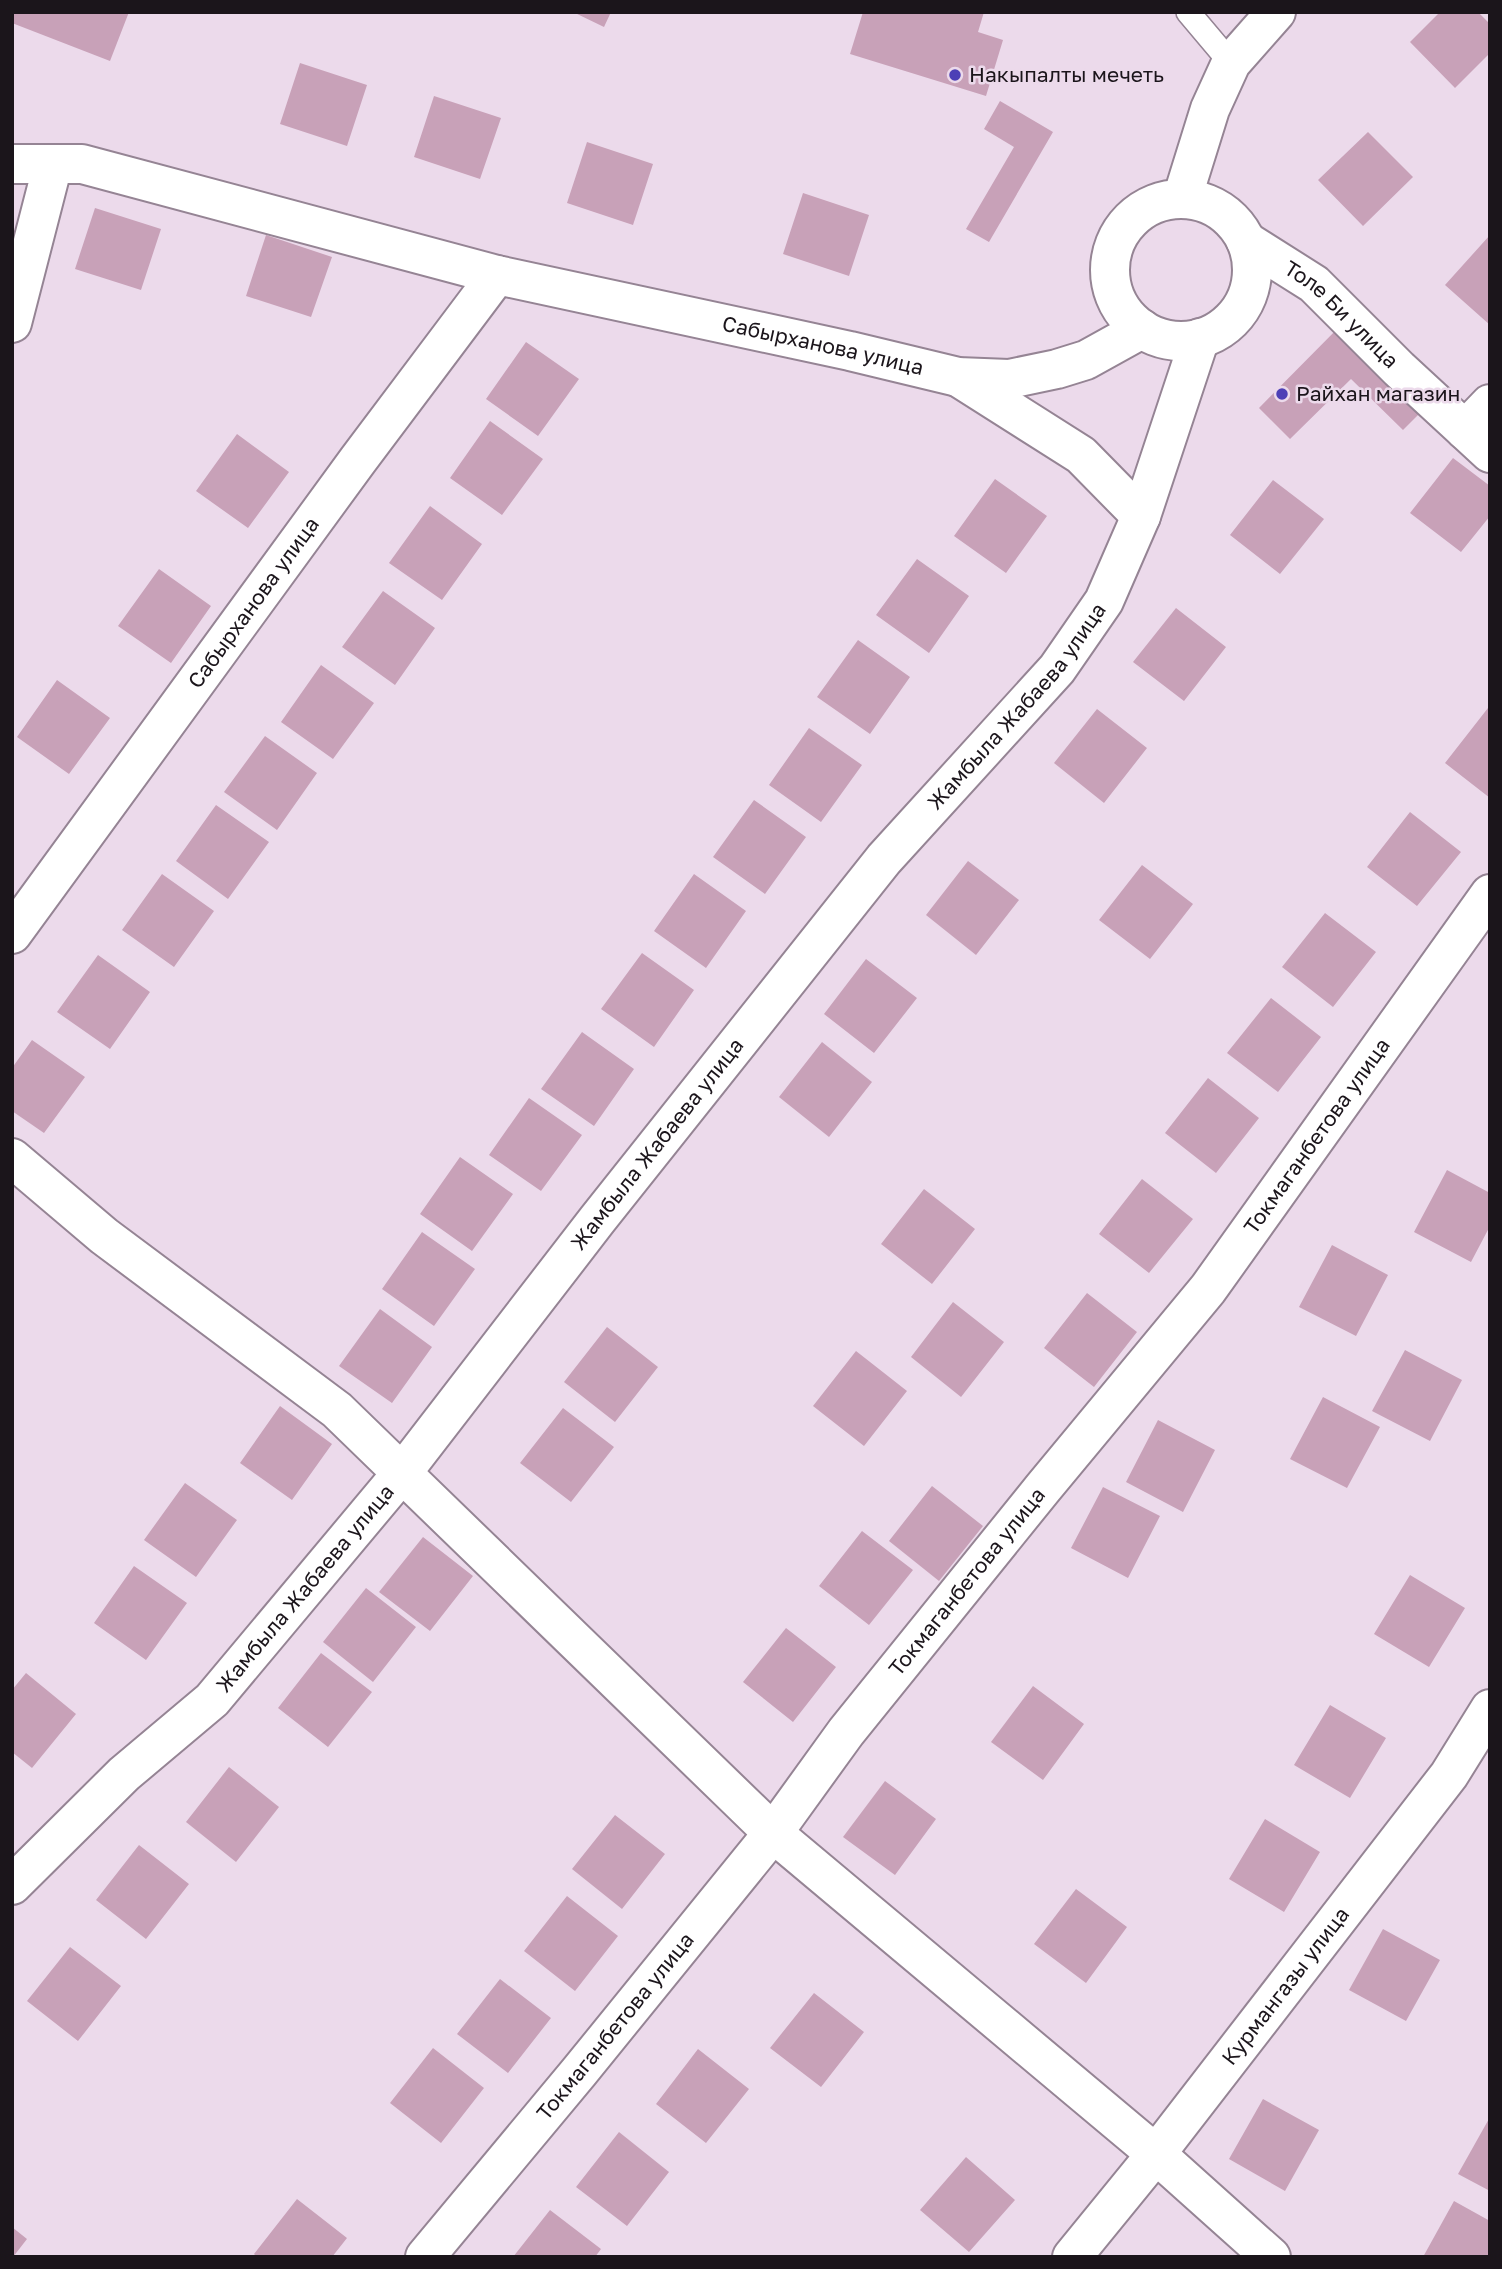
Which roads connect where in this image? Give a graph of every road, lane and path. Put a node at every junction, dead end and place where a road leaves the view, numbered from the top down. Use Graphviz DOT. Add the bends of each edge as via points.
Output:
graph roads {
  1 [pos="1188,12"];
  2 [pos="1276,12"];
  3 [pos="1231,63"];
  4 [pos="12,164"];
  5 [pos="53,164"];
  6 [pos="1182,199"];
  7 [pos="1246,241"];
  8 [pos="497,275"];
  9 [pos="12,323"];
  10 [pos="1142,329"];
  11 [pos="1200,338"];
  12 [pos="958,377"];
  13 [pos="1481,429"];
  14 [pos="1141,516"];
  15 [pos="1490,894"];
  16 [pos="12,934"];
  17 [pos="12,1158"];
  18 [pos="402,1473"];
  19 [pos="1490,1709"];
  20 [pos="773,1833"];
  21 [pos="12,1885"];
  22 [pos="1156,2154"];
  23 [pos="425,2257"];
  24 [pos="1072,2257"];
  25 [pos="1271,2257"];
  1 -- 3 [label="lane"];
  2 -- 3 [label="street"];
  3 -- 6 [label="street" via="1210,109"];
  4 -- 5 [label="street, Сабырханова улица"];
  5 -- 8 [label="street, Сабырханова улица" via="82,164"];
  5 -- 9 [label="street"];
  6 -- 7 [label="street" via="1220,210"];
  6 -- 10 [label="street" via="1143,209 1116,240 1110,279 1116,299"];
  7 -- 11 [label="street" via="1252,260 1245,300 1219,330"];
  7 -- 13 [label="street, Толе Би улица" via="1314,284 1399,369"];
  8 -- 12 [label="street, Сабырханова улица"];
  8 -- 16 [label="street, Сабырханова улица"];
  10 -- 11 [label="street" via="1160,338"];
  10 -- 12 [label="street, Сабырханова улица" via="1086,360 1057,369 1009,379"];
  11 -- 14 [label="street, Жамбыла Жабаева улица"];
  12 -- 14 [label="street" via="1081,455"];
  14 -- 18 [label="street, Жамбыла Жабаева улица" via="1104,601 1057,669 884,859"];
  15 -- 20 [label="street, Токмаганбетова улица" via="1208,1289 845,1732"];
  17 -- 18 [label="street" via="104,1236 337,1410"];
  18 -- 20 [label="street"];
  18 -- 21 [label="street, Жамбыла Жабаева улица" via="212,1700 124,1774"];
  19 -- 22 [label="street, Курмангазы улица" via="1449,1775"];
  20 -- 22 [label="street"];
  20 -- 23 [label="street, Токмаганбетова улица"];
  22 -- 24 [label="street, Курмангазы улица"];
  22 -- 25 [label="street"];
}
